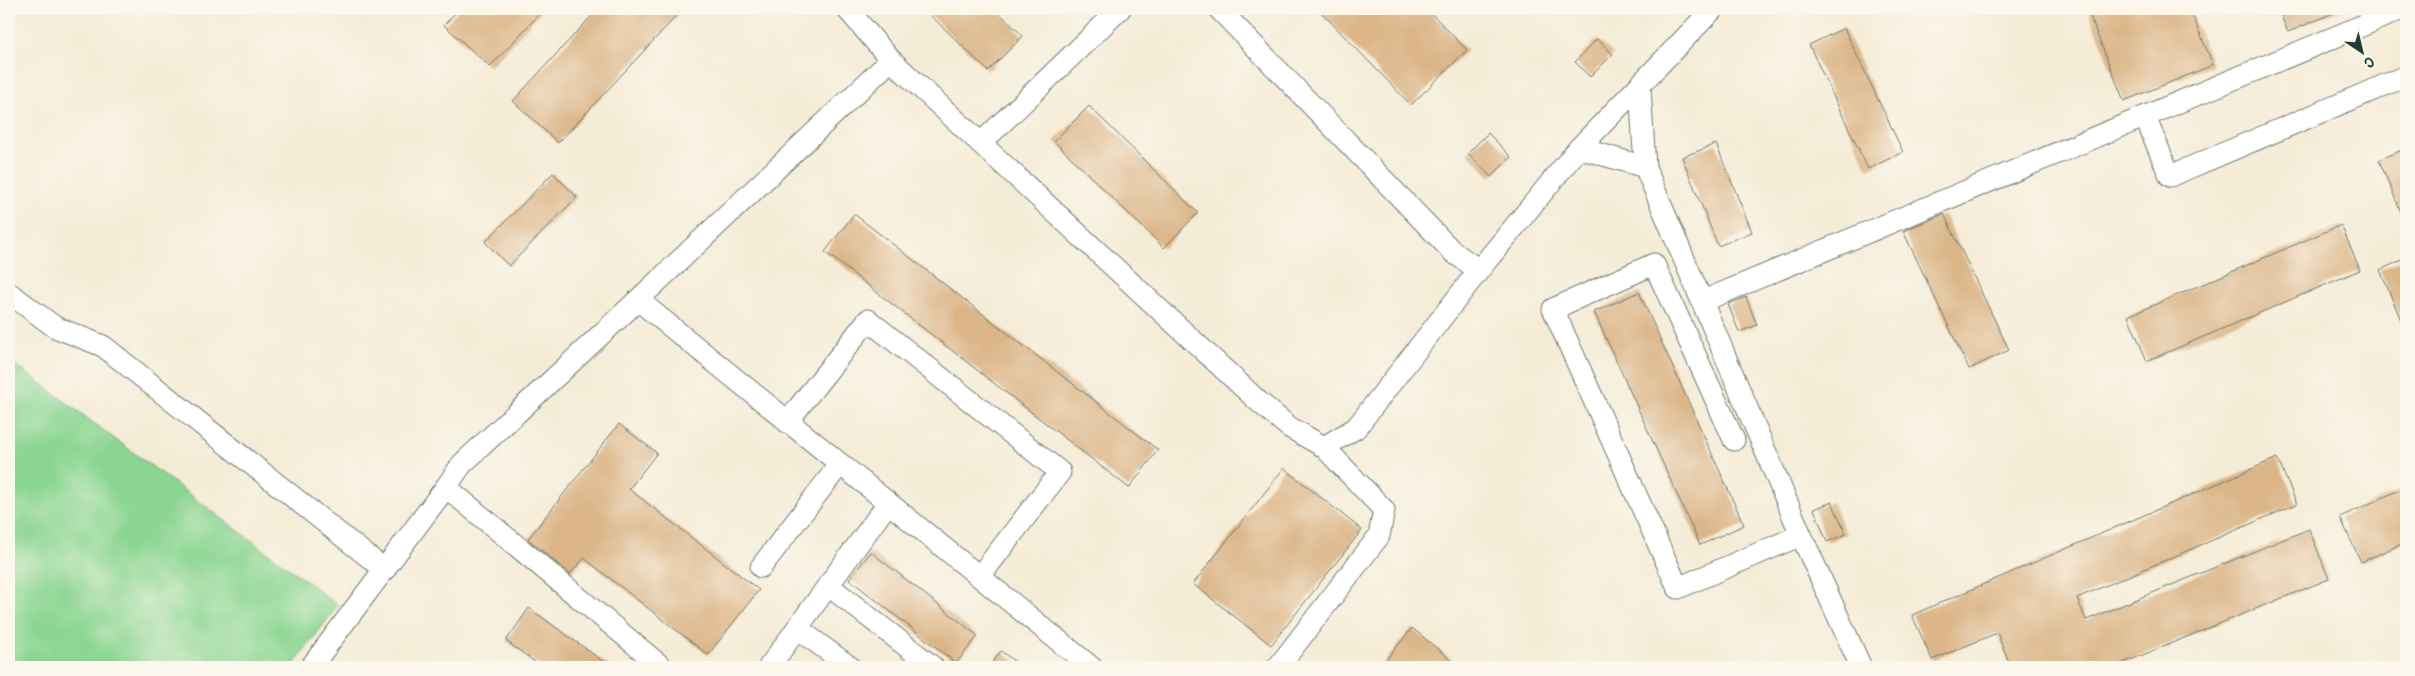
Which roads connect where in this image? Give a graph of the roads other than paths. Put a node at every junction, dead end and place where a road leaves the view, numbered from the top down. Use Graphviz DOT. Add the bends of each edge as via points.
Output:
graph roads {
  1 [pos="847,9"];
  2 [pos="1120,9"];
  3 [pos="1219,9"];
  4 [pos="1713,9"];
  5 [pos="2402,9"];
  6 [pos="891,60"];
  7 [pos="2406,76"];
  8 [pos="1640,88"];
  9 [pos="2145,117"];
  10 [pos="981,143"];
  11 [pos="1579,148"];
  12 [pos="1645,167"];
  13 [pos="1479,270"];
  14 [pos="9,293"];
  15 [pos="638,300"];
  16 [pos="1703,301"];
  17 [pos="787,422"];
  18 [pos="1734,440"];
  19 [pos="1324,447"];
  20 [pos="840,464"];
  21 [pos="446,487"];
  22 [pos="888,503"];
  23 [pos="1801,534"];
  24 [pos="761,567"];
  25 [pos="385,570"];
  26 [pos="980,576"];
  27 [pos="828,586"];
  28 [pos="797,628"];
  29 [pos="311,667"];
  30 [pos="662,667"];
  31 [pos="769,667"];
  32 [pos="850,667"];
  33 [pos="933,667"];
  34 [pos="1091,667"];
  35 [pos="1278,667"];
  36 [pos="1861,667"];
  1 -- 6 [label="lane"];
  2 -- 10 [label="lane"];
  3 -- 13 [label="lane" via="1453,252"];
  4 -- 8 [label="lane"];
  5 -- 9 [label="lane"];
  6 -- 10 [label="lane"];
  6 -- 15 [label="lane"];
  7 -- 9 [label="lane" via="2170,176"];
  8 -- 11 [label="lane"];
  8 -- 12 [label="lane"];
  9 -- 16 [label="lane"];
  10 -- 19 [label="lane" via="1258,401 1288,427"];
  11 -- 12 [label="lane"];
  11 -- 13 [label="lane"];
  12 -- 16 [label="lane"];
  13 -- 19 [label="lane" via="1356,428"];
  14 -- 25 [label="lane" via="55,327 103,346"];
  15 -- 17 [label="lane"];
  15 -- 21 [label="lane" via="462,464"];
  16 -- 23 [label="lane"];
  17 -- 20 [label="lane"];
  17 -- 26 [label="lane" via="868,320 1060,472"];
  18 -- 23 [label="lane" via="1654,264 1553,309 1678,588"];
  19 -- 35 [label="lane" via="1384,510 1379,536"];
  20 -- 22 [label="lane"];
  20 -- 24 [label="lane"];
  21 -- 25 [label="lane"];
  21 -- 30 [label="lane"];
  22 -- 26 [label="lane"];
  22 -- 27 [label="lane"];
  23 -- 36 [label="lane"];
  25 -- 29 [label="lane"];
  26 -- 34 [label="lane"];
  27 -- 28 [label="lane"];
  27 -- 33 [label="lane"];
  28 -- 31 [label="lane"];
  28 -- 32 [label="lane"];
}
